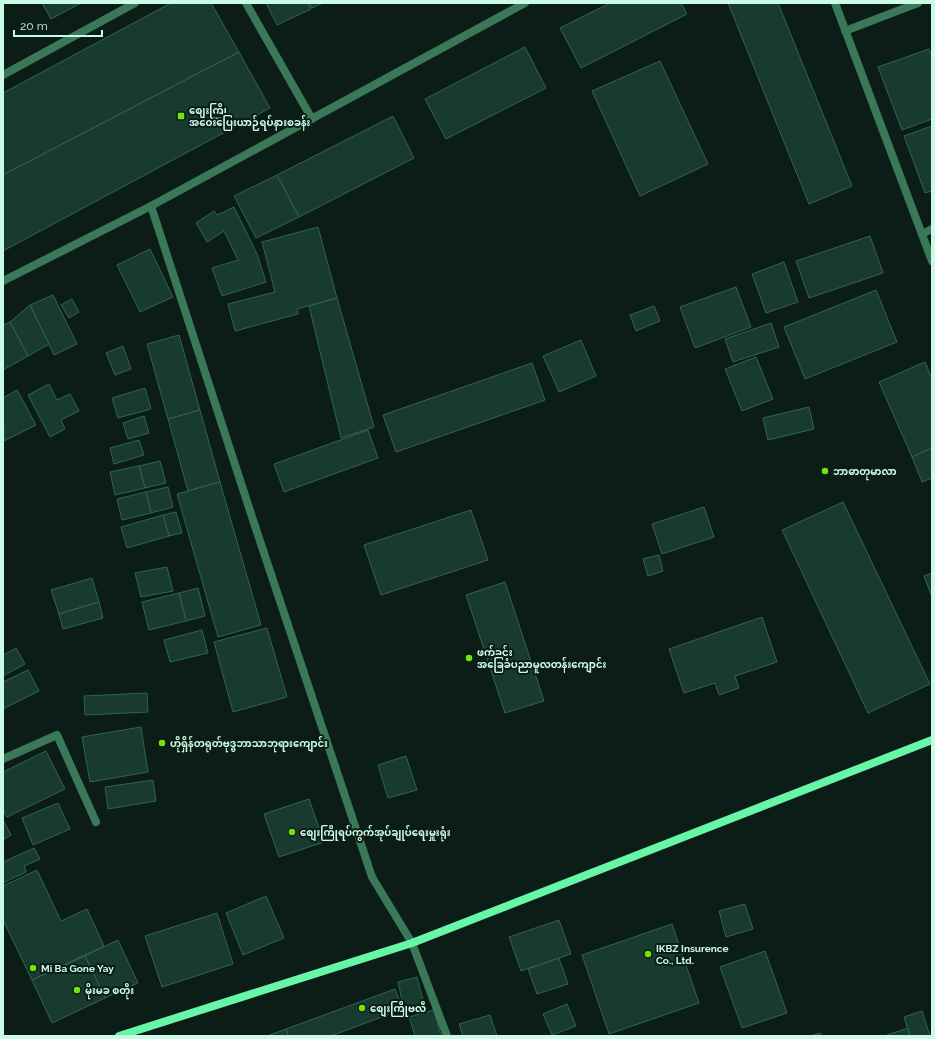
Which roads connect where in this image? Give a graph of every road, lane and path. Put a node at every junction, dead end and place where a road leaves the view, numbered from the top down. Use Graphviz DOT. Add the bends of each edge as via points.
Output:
graph roads {
  1 [pos="135,3"];
  2 [pos="246,3"];
  3 [pos="524,3"];
  4 [pos="835,3"];
  5 [pos="918,3"];
  6 [pos="845,31"];
  7 [pos="3,75"];
  8 [pos="312,118"];
  9 [pos="151,206"];
  10 [pos="932,229"];
  11 [pos="922,234"];
  12 [pos="932,260"];
  13 [pos="3,281"];
  14 [pos="932,740"];
  15 [pos="3,759"];
  16 [pos="96,822"];
  17 [pos="412,943"];
  18 [pos="119,1036"];
  19 [pos="448,1036"];
  1 -- 7 [label="street"];
  2 -- 8 [label="street"];
  3 -- 8 [label="street"];
  4 -- 6 [label="street"];
  5 -- 6 [label="street"];
  6 -- 11 [label="street"];
  8 -- 9 [label="street"];
  9 -- 13 [label="street"];
  9 -- 17 [label="street" via="372,877"];
  10 -- 11 [label="street"];
  11 -- 12 [label="street"];
  14 -- 17 [label="main road"];
  15 -- 16 [label="street" via="57,735"];
  17 -- 18 [label="main road"];
  17 -- 19 [label="street"];
}
